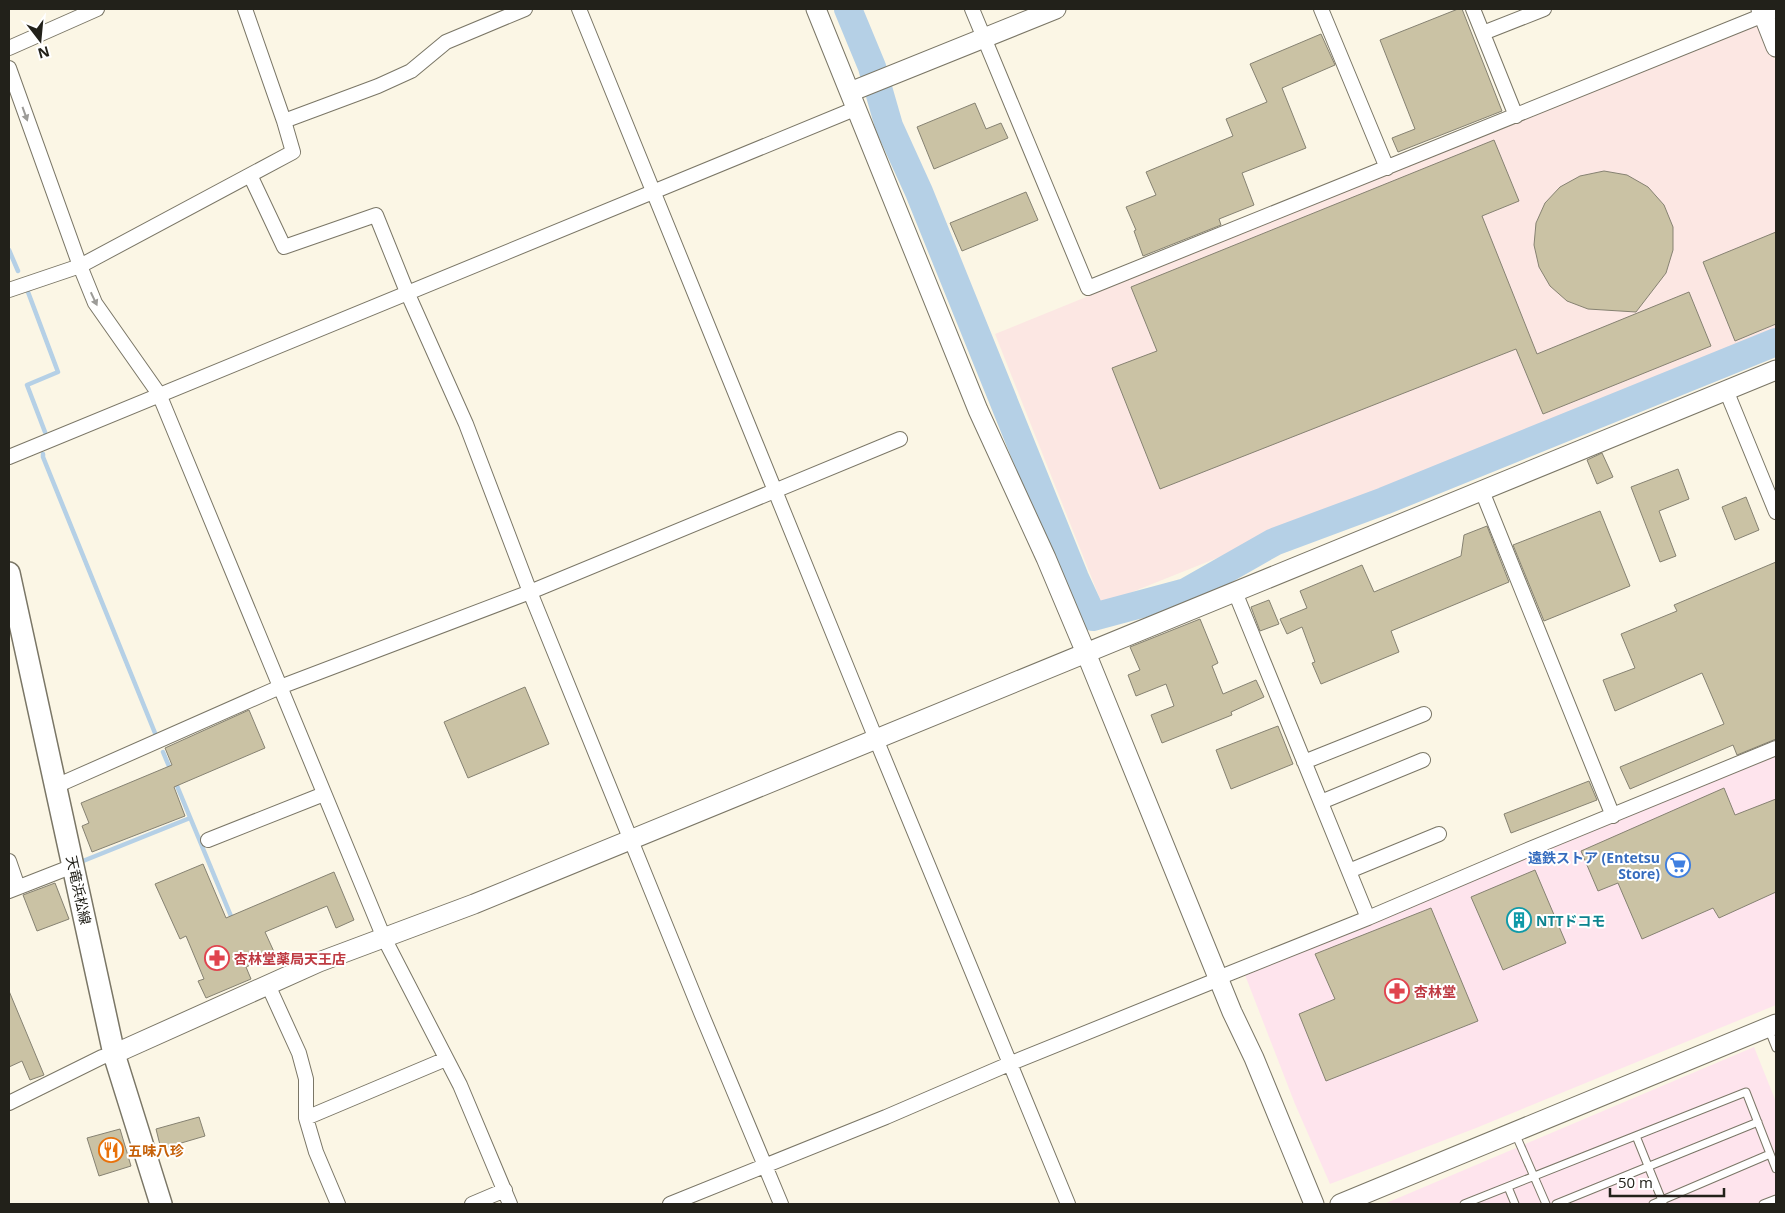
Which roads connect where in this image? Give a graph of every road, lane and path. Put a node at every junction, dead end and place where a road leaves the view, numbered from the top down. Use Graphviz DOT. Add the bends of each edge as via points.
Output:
graph roads {
  1 [pos="96,9"];
  2 [pos="245,9"];
  3 [pos="525,9"];
  4 [pos="579,9"];
  5 [pos="816,9"];
  6 [pos="972,9"];
  7 [pos="1056,9"];
  8 [pos="1321,9"];
  9 [pos="1473,9"];
  10 [pos="1544,9"];
  11 [pos="1767,11"];
  12 [pos="1483,33"];
  13 [pos="984,38"];
  14 [pos="1776,47"];
  15 [pos="9,48"];
  16 [pos="9,68"];
  17 [pos="854,100"];
  18 [pos="1516,116"];
  19 [pos="284,121"];
  20 [pos="1387,168"];
  21 [pos="250,175"];
  22 [pos="653,191"];
  23 [pos="80,266"];
  24 [pos="9,290"];
  25 [pos="407,292"];
  26 [pos="1776,370"];
  27 [pos="1726,390"];
  28 [pos="159,394"];
  29 [pos="900,439"];
  30 [pos="9,456"];
  31 [pos="775,491"];
  32 [pos="1482,491"];
  33 [pos="1776,512"];
  34 [pos="9,573"];
  35 [pos="530,592"];
  36 [pos="1235,592"];
  37 [pos="1086,653"];
  38 [pos="280,688"];
  39 [pos="1424,714"];
  40 [pos="876,738"];
  41 [pos="1776,748"];
  42 [pos="1423,760"];
  43 [pos="1304,762"];
  44 [pos="56,786"];
  45 [pos="324,794"];
  46 [pos="1321,802"];
  47 [pos="1613,816"];
  48 [pos="1439,834"];
  49 [pos="630,839"];
  50 [pos="208,840"];
  51 [pos="9,861"];
  52 [pos="73,866"];
  53 [pos="1349,871"];
  54 [pos="13,889"];
  55 [pos="1368,918"];
  56 [pos="384,938"];
  57 [pos="1225,976"];
  58 [pos="268,985"];
  59 [pos="1772,1026"];
  60 [pos="1776,1048"];
  61 [pos="114,1054"];
  62 [pos="446,1059"];
  63 [pos="1009,1064"];
  64 [pos="9,1103"];
  65 [pos="306,1118"];
  66 [pos="1758,1122"];
  67 [pos="1515,1133"];
  68 [pos="1636,1136"];
  69 [pos="1770,1154"];
  70 [pos="765,1166"];
  71 [pos="1648,1167"];
  72 [pos="1776,1169"];
  73 [pos="1534,1177"];
  74 [pos="1508,1187"];
  75 [pos="505,1190"];
  76 [pos="1776,1199"];
  77 [pos="1663,1202"];
  78 [pos="161,1204"];
  79 [pos="338,1204"];
  80 [pos="472,1204"];
  81 [pos="510,1204"];
  82 [pos="670,1204"];
  83 [pos="781,1204"];
  84 [pos="1068,1204"];
  85 [pos="1314,1204"];
  86 [pos="1340,1204"];
  87 [pos="1464,1204"];
  88 [pos="1516,1204"];
  89 [pos="1546,1204"];
  90 [pos="1556,1204"];
  91 [pos="1653,1204"];
  92 [pos="1763,1204"];
  1 -- 15 [label="street"];
  2 -- 19 [label="street"];
  3 -- 19 [label="street" via="446,42 411,71"];
  4 -- 22 [label="street"];
  5 -- 17 [label="street"];
  6 -- 13 [label="street"];
  7 -- 13 [label="street"];
  8 -- 20 [label="street"];
  9 -- 12 [label="street"];
  10 -- 12 [label="street"];
  11 -- 14 [label="street"];
  11 -- 18 [label="street"];
  12 -- 18 [label="street"];
  13 -- 17 [label="street" via="868,85"];
  13 -- 20 [label="street" via="1088,288"];
  16 -- 23 [label="street, one-way"];
  17 -- 22 [label="street"];
  17 -- 37 [label="street" via="978,410"];
  18 -- 20 [label="street"];
  19 -- 21 [label="street" via="293,152"];
  21 -- 23 [label="street"];
  21 -- 25 [label="street" via="284,247 376,216"];
  22 -- 25 [label="street"];
  22 -- 31 [label="street"];
  23 -- 24 [label="street"];
  23 -- 28 [label="street, one-way" via="95,303"];
  25 -- 28 [label="street"];
  25 -- 35 [label="street" via="466,424"];
  26 -- 27 [label="street"];
  27 -- 32 [label="street"];
  27 -- 33 [label="street"];
  28 -- 30 [label="street"];
  28 -- 38 [label="street"];
  29 -- 31 [label="street"];
  31 -- 35 [label="street"];
  31 -- 40 [label="street"];
  32 -- 36 [label="street"];
  32 -- 47 [label="street"];
  34 -- 44 [label="main road, 天竜浜松線"];
  35 -- 38 [label="street"];
  35 -- 49 [label="street"];
  36 -- 37 [label="street"];
  36 -- 43 [label="street"];
  37 -- 40 [label="street"];
  37 -- 57 [label="street"];
  38 -- 44 [label="street"];
  38 -- 45 [label="street"];
  39 -- 43 [label="street"];
  40 -- 49 [label="street"];
  40 -- 63 [label="street"];
  41 -- 47 [label="street"];
  42 -- 46 [label="street"];
  43 -- 46 [label="street"];
  44 -- 52 [label="main road, 天竜浜松線"];
  45 -- 50 [label="street"];
  45 -- 56 [label="street"];
  46 -- 53 [label="street"];
  47 -- 55 [label="street"];
  48 -- 53 [label="street"];
  49 -- 56 [label="street"];
  49 -- 70 [label="street"];
  51 -- 54 [label="street"];
  52 -- 54 [label="street"];
  52 -- 61 [label="main road, 天竜浜松線"];
  53 -- 55 [label="street"];
  55 -- 57 [label="street"];
  56 -- 58 [label="street"];
  56 -- 62 [label="street"];
  57 -- 63 [label="street"];
  57 -- 85 [label="street"];
  58 -- 61 [label="street"];
  58 -- 65 [label="street" via="304,1070"];
  59 -- 60 [label="lane"];
  59 -- 67 [label="street"];
  61 -- 64 [label="street"];
  61 -- 78 [label="main road, 天竜浜松線"];
  62 -- 65 [label="street"];
  62 -- 75 [label="street"];
  63 -- 70 [label="street"];
  63 -- 84 [label="street"];
  65 -- 79 [label="street"];
  66 -- 68 [label="lane" via="1746,1092"];
  66 -- 69 [label="lane"];
  66 -- 71 [label="lane"];
  67 -- 73 [label="lane"];
  67 -- 86 [label="street"];
  68 -- 71 [label="lane"];
  68 -- 73 [label="lane"];
  69 -- 72 [label="lane"];
  69 -- 77 [label="lane"];
  70 -- 82 [label="street"];
  70 -- 83 [label="street"];
  71 -- 77 [label="lane"];
  71 -- 90 [label="lane"];
  73 -- 74 [label="lane"];
  73 -- 89 [label="lane"];
  74 -- 87 [label="lane"];
  74 -- 88 [label="lane"];
  75 -- 80 [label="street"];
  75 -- 81 [label="street"];
  76 -- 92 [label="lane"];
  77 -- 91 [label="lane"];
}
